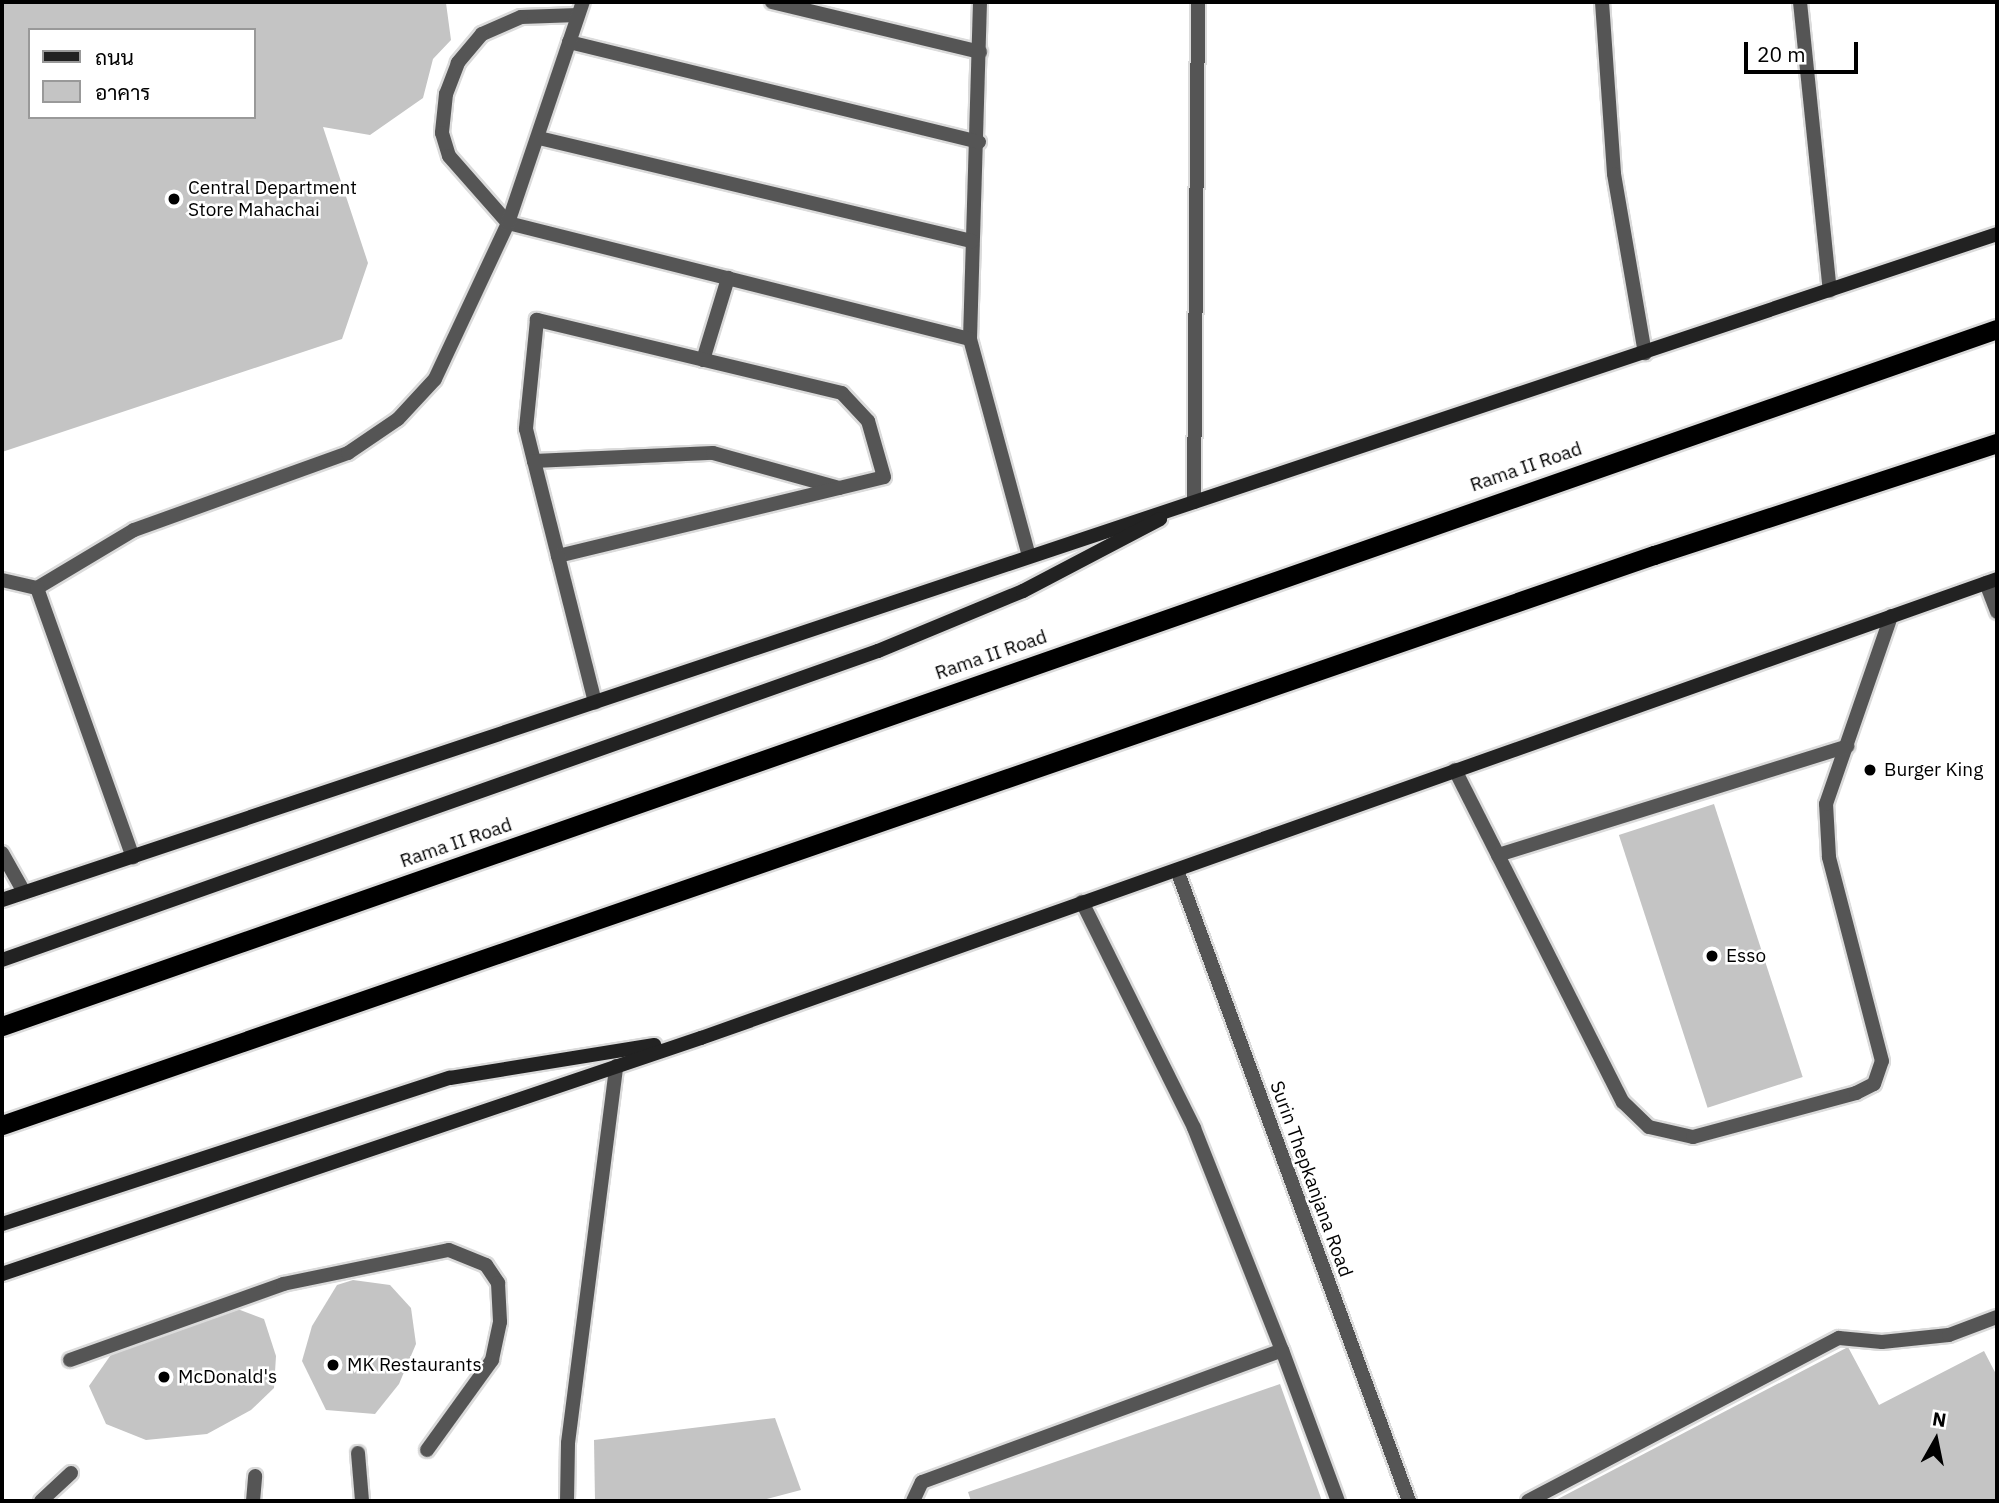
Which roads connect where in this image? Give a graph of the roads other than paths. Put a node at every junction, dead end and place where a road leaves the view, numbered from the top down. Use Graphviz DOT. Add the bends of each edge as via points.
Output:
graph roads {
  1 [pos="772,2"];
  2 [pos="980,2"];
  3 [pos="1198,2"];
  4 [pos="1602,2"];
  5 [pos="1800,2"];
  6 [pos="580,8"];
  7 [pos="569,43"];
  8 [pos="980,52"];
  9 [pos="538,138"];
  10 [pos="979,142"];
  11 [pos="508,223"];
  12 [pos="1997,234"];
  13 [pos="972,241"];
  14 [pos="728,278"];
  15 [pos="1830,290"];
  16 [pos="1997,329"];
  17 [pos="970,339"];
  18 [pos="1645,353"];
  19 [pos="704,360"];
  20 [pos="1997,443"];
  21 [pos="534,461"];
  22 [pos="839,488"];
  23 [pos="1194,502"];
  24 [pos="1028,554"];
  25 [pos="558,556"];
  26 [pos="2,580"];
  27 [pos="1992,581"];
  28 [pos="37,587"];
  29 [pos="1997,612"];
  30 [pos="1891,617"];
  31 [pos="595,702"];
  32 [pos="1847,746"];
  33 [pos="1455,770"];
  34 [pos="2,853"];
  35 [pos="1498,855"];
  36 [pos="133,856"];
  37 [pos="1177,870"];
  38 [pos="24,892"];
  39 [pos="2,900"];
  40 [pos="1082,902"];
  41 [pos="2,960"];
  42 [pos="2,1026"];
  43 [pos="701,1038"];
  44 [pos="616,1066"];
  45 [pos="2,1125"];
  46 [pos="2,1224"];
  47 [pos="2,1274"];
  48 [pos="1997,1317"];
  49 [pos="1282,1350"];
  50 [pos="70,1360"];
  51 [pos="427,1450"];
  52 [pos="358,1453"];
  53 [pos="71,1473"];
  54 [pos="255,1476"];
  55 [pos="41,1501"];
  56 [pos="253,1501"];
  57 [pos="362,1501"];
  58 [pos="567,1501"];
  59 [pos="913,1501"];
  60 [pos="1338,1501"];
  61 [pos="1409,1501"];
  62 [pos="1528,1501"];
  1 -- 8 [label="street"];
  2 -- 8 [label="street"];
  3 -- 23 [label="street"];
  4 -- 18 [label="street" via="1614,174"];
  5 -- 15 [label="street"];
  6 -- 7 [label="street"];
  6 -- 11 [label="street" via="521,17 482,34 458,63 446,94 442,133 449,156"];
  7 -- 9 [label="street"];
  7 -- 10 [label="street"];
  8 -- 10 [label="street"];
  9 -- 11 [label="street"];
  9 -- 13 [label="street"];
  10 -- 13 [label="street"];
  11 -- 14 [label="street"];
  11 -- 28 [label="street" via="435,379 398,419 348,453 134,530"];
  12 -- 15 [label="main road"];
  13 -- 17 [label="street"];
  14 -- 17 [label="street"];
  14 -- 19 [label="street"];
  15 -- 18 [label="main road"];
  16 -- 42 [label="highway, Rama II Road"];
  17 -- 24 [label="street"];
  18 -- 23 [label="main road"];
  19 -- 21 [label="street" via="537,320 526,429"];
  19 -- 22 [label="street" via="842,393 868,421 884,477"];
  20 -- 45 [label="highway" via="1654,555"];
  21 -- 22 [label="street" via="712,453"];
  21 -- 25 [label="street"];
  22 -- 25 [label="street"];
  23 -- 24 [label="main road"];
  23 -- 41 [label="main road" via="1023,590 878,652"];
  24 -- 31 [label="main road"];
  25 -- 31 [label="street"];
  26 -- 28 [label="street"];
  27 -- 29 [label="street"];
  27 -- 30 [label="main road"];
  28 -- 36 [label="street"];
  30 -- 32 [label="street"];
  30 -- 33 [label="main road"];
  31 -- 36 [label="main road"];
  32 -- 35 [label="street"];
  32 -- 35 [label="street" via="1826,804 1829,857 1882,1061 1874,1084 1856,1093 1693,1138 1650,1127 1623,1102"];
  33 -- 35 [label="street"];
  33 -- 37 [label="main road"];
  34 -- 38 [label="street"];
  36 -- 38 [label="main road"];
  37 -- 40 [label="main road"];
  37 -- 61 [label="street, Surin Thepkanjana Road"];
  38 -- 39 [label="main road"];
  40 -- 43 [label="main road"];
  40 -- 49 [label="street" via="1194,1128"];
  43 -- 44 [label="main road"];
  43 -- 46 [label="main road" via="450,1078"];
  44 -- 47 [label="main road"];
  44 -- 58 [label="street" via="568,1443"];
  48 -- 62 [label="street" via="1949,1335 1882,1342 1839,1338"];
  49 -- 59 [label="street" via="922,1482"];
  49 -- 60 [label="street"];
  50 -- 51 [label="street" via="282,1284 449,1250 486,1265 498,1283 500,1322 492,1360"];
  52 -- 57 [label="street"];
  53 -- 55 [label="street"];
  54 -- 56 [label="street"];
}
